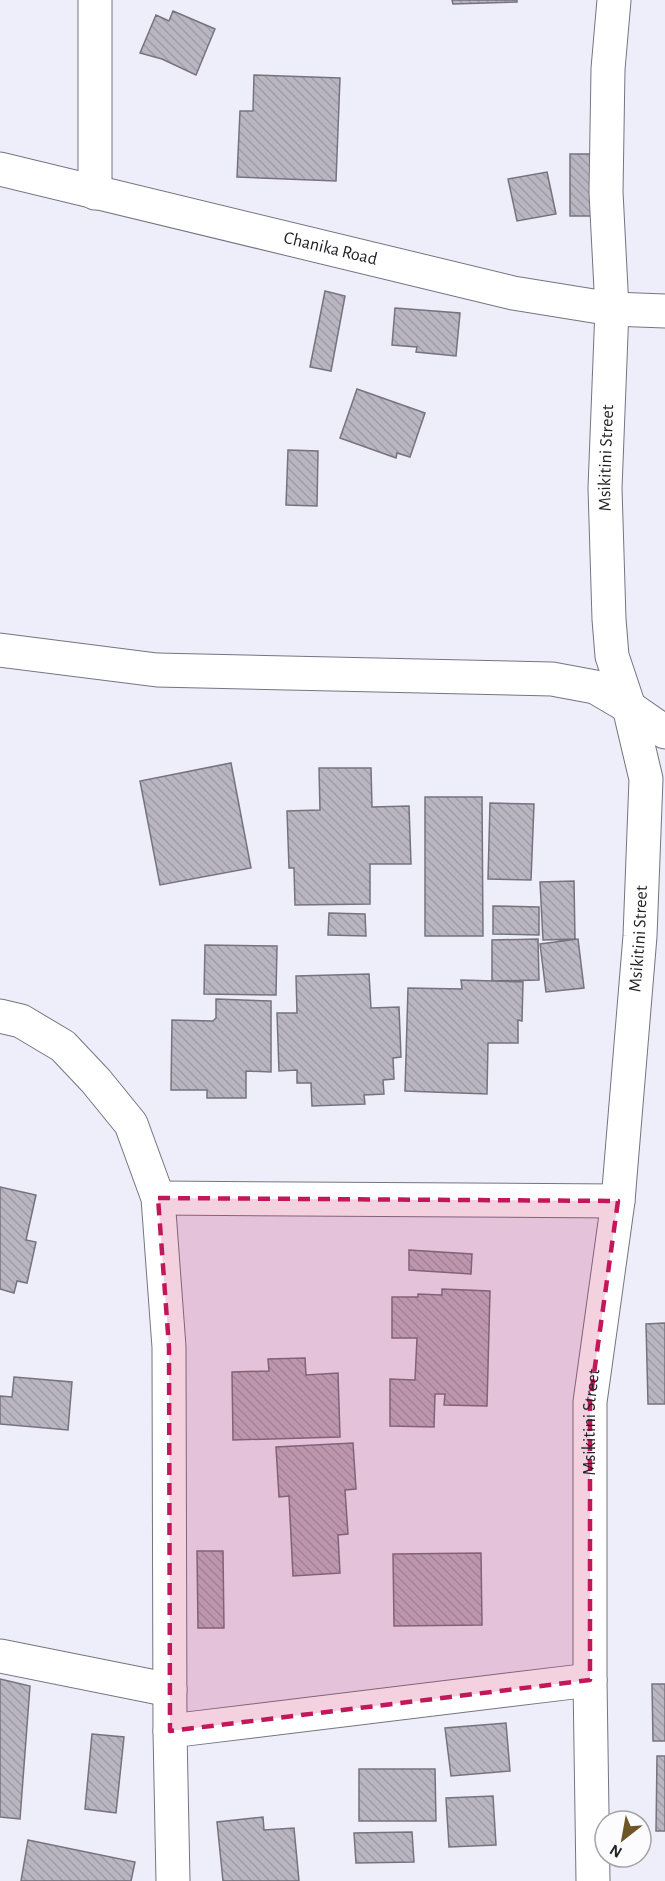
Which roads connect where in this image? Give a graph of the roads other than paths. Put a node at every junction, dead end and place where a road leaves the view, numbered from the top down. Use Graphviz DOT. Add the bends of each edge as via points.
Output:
graph roads {
  1 [pos="95,0"];
  2 [pos="614,0"];
  3 [pos="0,169"];
  4 [pos="95,193"];
  5 [pos="612,309"];
  6 [pos="665,311"];
  7 [pos="0,650"];
  8 [pos="629,707"];
  9 [pos="665,732"];
  10 [pos="0,1016"];
  11 [pos="158,1198"];
  12 [pos="618,1201"];
  13 [pos="0,1656"];
  14 [pos="590,1680"];
  15 [pos="170,1690"];
  16 [pos="170,1731"];
  17 [pos="173,1881"];
  18 [pos="594,1881"];
  1 -- 4 [label="street"];
  2 -- 5 [label="street, Msikitini Street" via="608,69 606,192"];
  3 -- 4 [label="street, Chanika Road"];
  4 -- 5 [label="street, Chanika Road" via="513,293"];
  5 -- 6 [label="street, Chanika Road"];
  5 -- 8 [label="street, Msikitini Street" via="605,488 609,619 612,656"];
  7 -- 8 [label="street" via="157,670 552,679 595,687"];
  8 -- 9 [label="street"];
  8 -- 12 [label="street, Msikitini Street" via="646,779 640,936"];
  10 -- 11 [label="street" via="21,1022 63,1046 96,1081 131,1124"];
  11 -- 12 [label="street"];
  11 -- 15 [label="street" via="169,1347"];
  12 -- 14 [label="street, Msikitini Street" via="590,1402"];
  13 -- 15 [label="street"];
  14 -- 16 [label="street"];
  14 -- 18 [label="street, Msikitini Street"];
  15 -- 16 [label="street"];
  16 -- 17 [label="street"];
}
